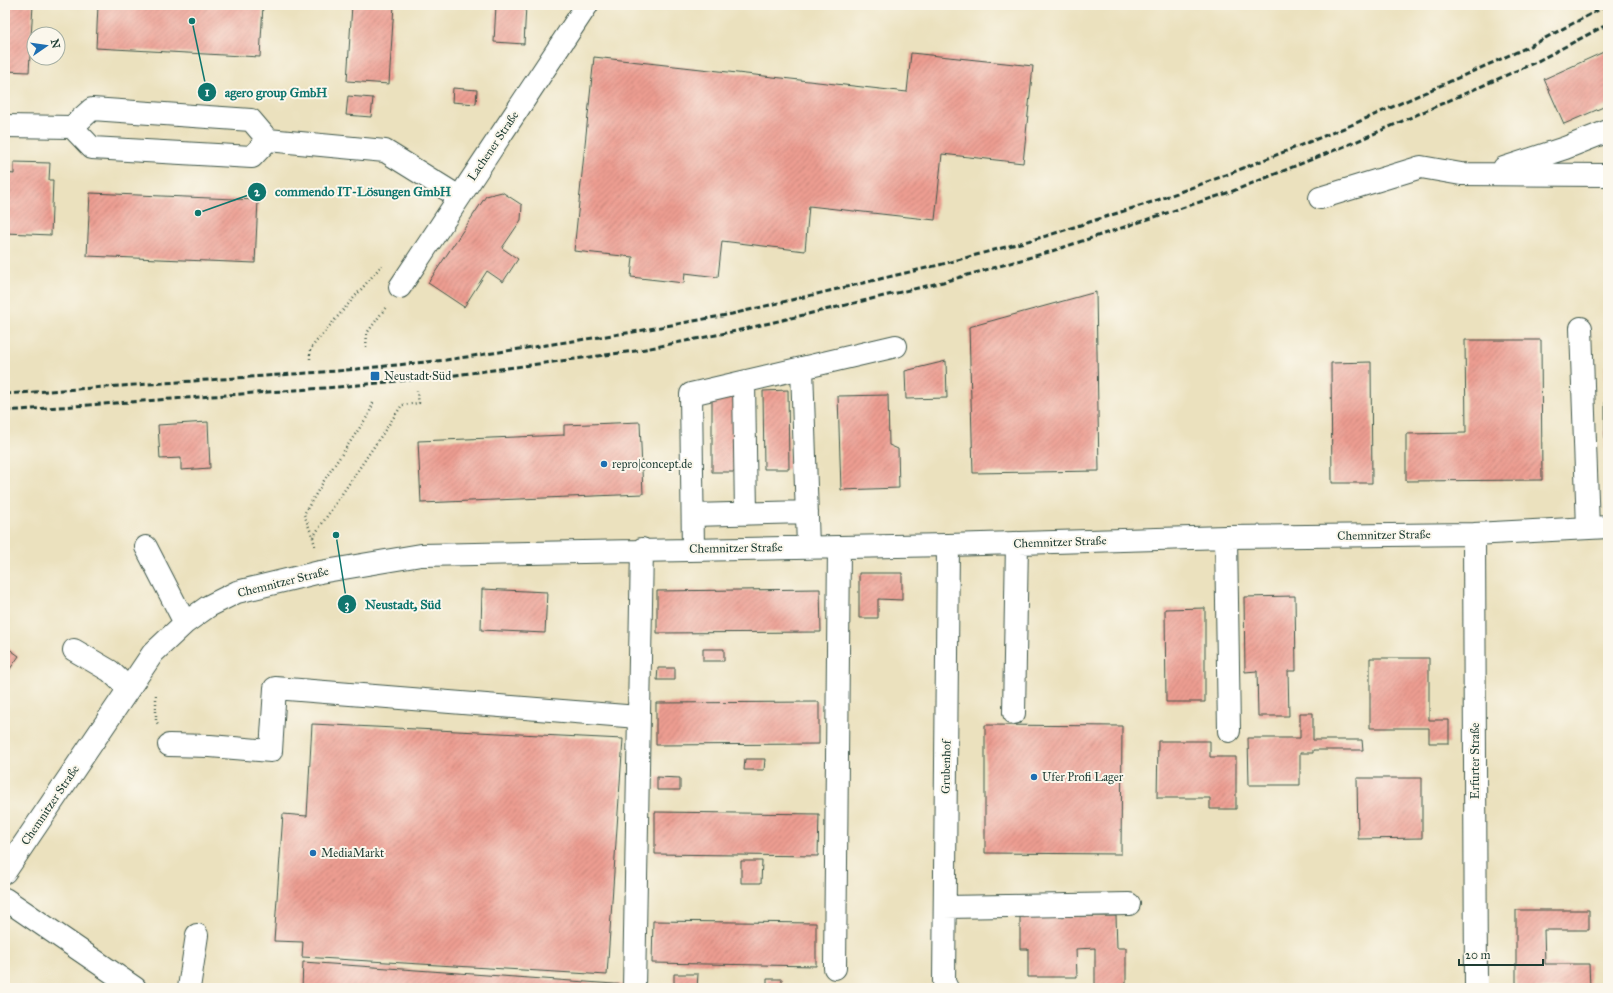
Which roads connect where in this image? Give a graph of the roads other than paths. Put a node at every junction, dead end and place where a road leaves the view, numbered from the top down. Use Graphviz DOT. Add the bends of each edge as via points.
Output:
graph roads {
  1 [pos="587,5"];
  2 [pos="5,126"];
  3 [pos="72,127"];
  4 [pos="1608,131"];
  5 [pos="268,140"];
  6 [pos="1487,174"];
  7 [pos="1608,175"];
  8 [pos="459,197"];
  9 [pos="1320,198"];
  10 [pos="400,287"];
  11 [pos="1581,328"];
  12 [pos="896,346"];
  13 [pos="802,368"];
  14 [pos="744,382"];
  15 [pos="807,512"];
  16 [pos="746,514"];
  17 [pos="693,516"];
  18 [pos="1598,527"];
  19 [pos="1474,534"];
  20 [pos="1226,537"];
  21 [pos="1017,543"];
  22 [pos="948,545"];
  23 [pos="146,547"];
  24 [pos="808,547"];
  25 [pos="839,547"];
  26 [pos="693,549"];
  27 [pos="642,550"];
  28 [pos="186,623"];
  29 [pos="74,650"];
  30 [pos="129,689"];
  31 [pos="1014,713"];
  32 [pos="638,717"];
  33 [pos="1229,731"];
  34 [pos="169,745"];
  35 [pos="5,872"];
  36 [pos="5,899"];
  37 [pos="1129,904"];
  38 [pos="945,907"];
  39 [pos="197,935"];
  40 [pos="835,968"];
  41 [pos="135,988"];
  42 [pos="189,988"];
  43 [pos="634,988"];
  44 [pos="947,988"];
  45 [pos="1476,988"];
  1 -- 8 [label="street, Lachener Straße"];
  2 -- 3 [label="street"];
  3 -- 5 [label="street" via="92,109 251,120"];
  3 -- 5 [label="street" via="92,148 252,158"];
  4 -- 6 [label="street"];
  5 -- 8 [label="street" via="385,151"];
  6 -- 7 [label="street"];
  6 -- 9 [label="street" via="1461,174 1421,167"];
  8 -- 10 [label="street, Lachener Straße"];
  11 -- 18 [label="street"];
  12 -- 13 [label="street"];
  13 -- 14 [label="street"];
  13 -- 15 [label="street"];
  14 -- 16 [label="street"];
  14 -- 17 [label="street" via="691,394"];
  15 -- 16 [label="street"];
  15 -- 24 [label="street"];
  16 -- 17 [label="street"];
  17 -- 26 [label="street"];
  18 -- 19 [label="street, Chemnitzer Straße"];
  19 -- 20 [label="street, Chemnitzer Straße"];
  19 -- 45 [label="street, Erfurter Straße"];
  20 -- 21 [label="street, Chemnitzer Straße"];
  20 -- 33 [label="street"];
  21 -- 22 [label="street, Chemnitzer Straße"];
  21 -- 31 [label="street"];
  22 -- 25 [label="street, Chemnitzer Straße"];
  22 -- 38 [label="street, Grubenhof"];
  23 -- 28 [label="street"];
  24 -- 25 [label="street, Chemnitzer Straße"];
  24 -- 26 [label="street, Chemnitzer Straße"];
  25 -- 40 [label="street"];
  26 -- 27 [label="street, Chemnitzer Straße"];
  27 -- 28 [label="street, Chemnitzer Straße" via="421,555 320,572 237,592 210,606"];
  27 -- 32 [label="street"];
  28 -- 30 [label="street, Chemnitzer Straße" via="153,653"];
  29 -- 30 [label="street" via="110,671"];
  30 -- 35 [label="street, Chemnitzer Straße"];
  32 -- 34 [label="street" via="275,688 271,751"];
  32 -- 43 [label="street"];
  36 -- 41 [label="street"];
  37 -- 38 [label="street"];
  38 -- 44 [label="street, Grubenhof" via="944,982"];
  39 -- 42 [label="street"];
}
